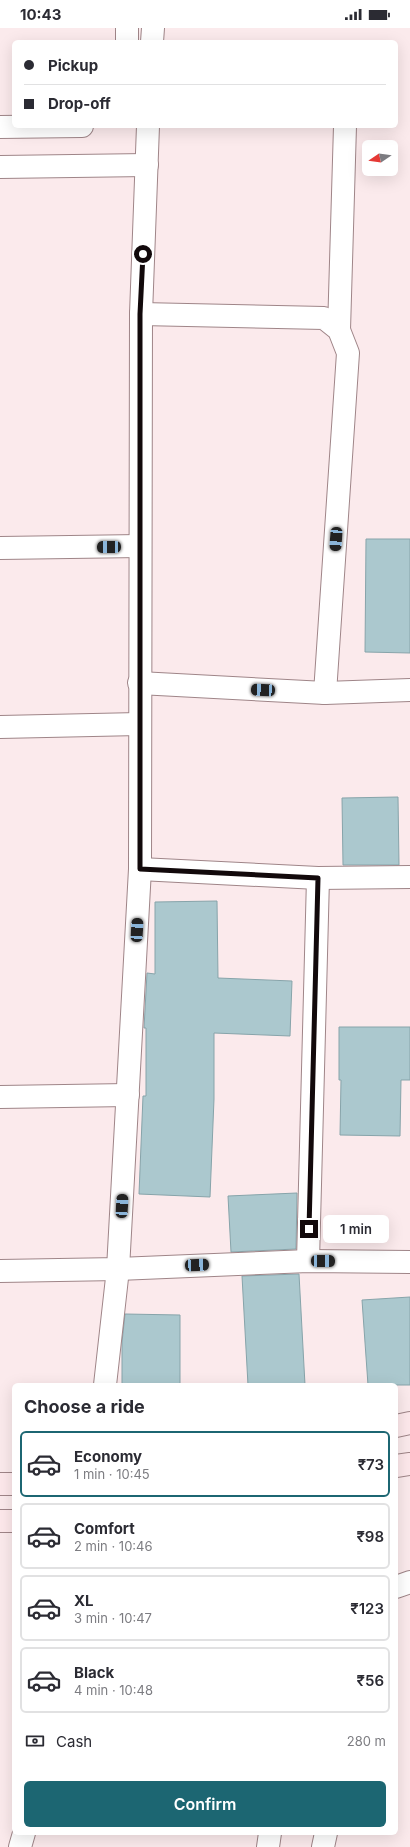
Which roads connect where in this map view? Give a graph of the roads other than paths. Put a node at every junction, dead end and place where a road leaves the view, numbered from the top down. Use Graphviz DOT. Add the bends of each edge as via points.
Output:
graph roads {
  1 [pos="127,28"];
  2 [pos="153,28"];
  3 [pos="127,40"];
  4 [pos="152,40"];
  5 [pos="0,127"];
  6 [pos="12,127"];
  7 [pos="148,128"];
  8 [pos="345,128"];
  9 [pos="147,165"];
  10 [pos="0,167"];
  11 [pos="140,314"];
  12 [pos="339,330"];
  13 [pos="140,546"];
  14 [pos="0,548"];
  15 [pos="139,683"];
  16 [pos="410,690"];
  17 [pos="326,693"];
  18 [pos="139,724"];
  19 [pos="0,727"];
  20 [pos="140,869"];
  21 [pos="410,877"];
  22 [pos="318,878"];
  23 [pos="128,1095"];
  24 [pos="0,1097"];
  25 [pos="308,1261"];
  26 [pos="410,1262"];
  27 [pos="118,1269"];
  28 [pos="0,1271"];
  29 [pos="105,1383"];
  30 [pos="410,1423"];
  31 [pos="398,1426"];
  32 [pos="410,1464"];
  33 [pos="398,1466"];
  34 [pos="0,1484"];
  35 [pos="12,1484"];
  36 [pos="0,1521"];
  37 [pos="12,1521"];
  38 [pos="410,1582"];
  39 [pos="398,1586"];
  40 [pos="23,1835"];
  41 [pos="270,1835"];
  42 [pos="326,1835"];
  43 [pos="20,1847"];
  44 [pos="268,1847"];
  45 [pos="323,1847"];
  1 -- 3 [label="street"];
  2 -- 4 [label="street"];
  5 -- 6 [label="street"];
  7 -- 9 [label="street"];
  8 -- 12 [label="street"];
  9 -- 10 [label="street"];
  9 -- 11 [label="street"];
  11 -- 12 [label="street" via="324,318"];
  11 -- 13 [label="street"];
  12 -- 17 [label="street" via="348,354"];
  13 -- 14 [label="street"];
  13 -- 15 [label="street"];
  15 -- 17 [label="street"];
  15 -- 18 [label="street"];
  16 -- 17 [label="street"];
  18 -- 19 [label="street"];
  18 -- 20 [label="street"];
  20 -- 22 [label="street"];
  20 -- 23 [label="street"];
  21 -- 22 [label="street"];
  22 -- 25 [label="street"];
  23 -- 24 [label="street"];
  23 -- 27 [label="street"];
  25 -- 26 [label="street"];
  25 -- 27 [label="street"];
  27 -- 28 [label="street"];
  27 -- 29 [label="street"];
  30 -- 31 [label="main road"];
  32 -- 33 [label="main road"];
  34 -- 35 [label="main road"];
  36 -- 37 [label="main road"];
  38 -- 39 [label="street"];
  40 -- 43 [label="street"];
  41 -- 44 [label="street"];
  42 -- 45 [label="street"];
}
